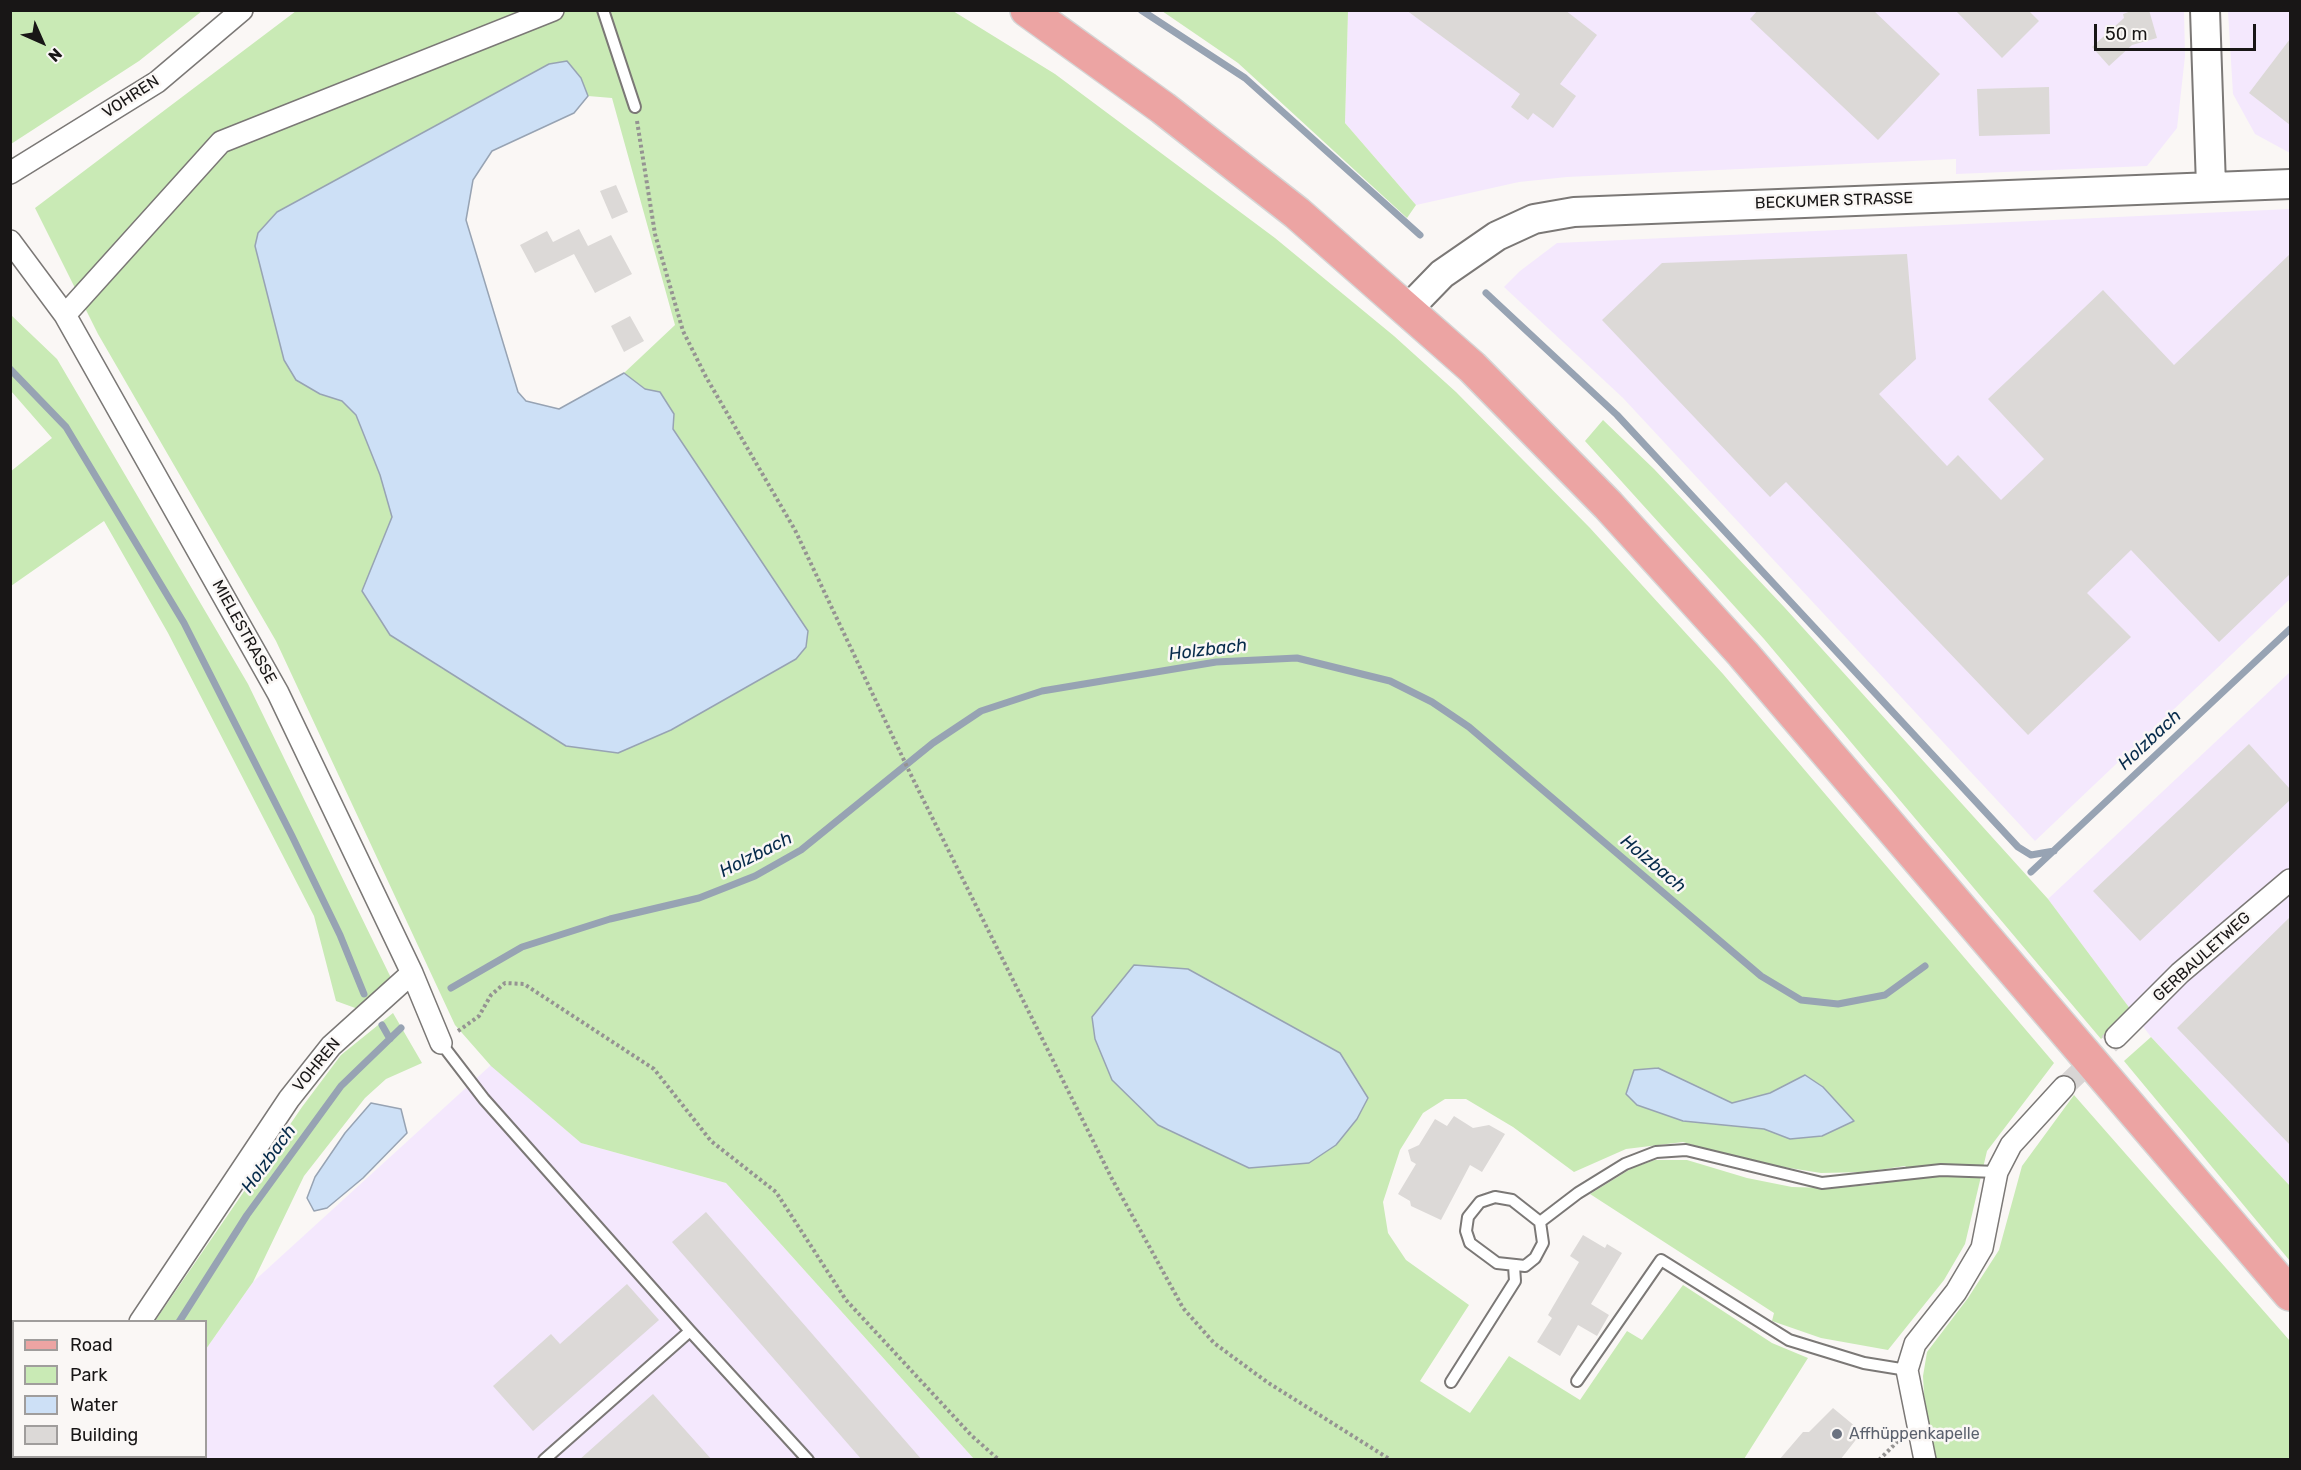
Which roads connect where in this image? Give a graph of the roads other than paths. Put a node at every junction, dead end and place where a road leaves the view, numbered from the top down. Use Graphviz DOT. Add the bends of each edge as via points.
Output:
graph roads {
  1 [pos="242,10"];
  2 [pos="553,10"];
  3 [pos="603,10"];
  4 [pos="1027,10"];
  5 [pos="2205,10"];
  6 [pos="635,107"];
  7 [pos="10,172"];
  8 [pos="2290,184"];
  9 [pos="2211,186"];
  10 [pos="10,241"];
  11 [pos="1408,309"];
  12 [pos="65,315"];
  13 [pos="2290,880"];
  14 [pos="412,973"];
  15 [pos="2116,1037"];
  16 [pos="441,1043"];
  17 [pos="2064,1087"];
  18 [pos="1997,1172"];
  19 [pos="1540,1222"];
  20 [pos="1514,1266"];
  21 [pos="2290,1294"];
  22 [pos="141,1320"];
  23 [pos="690,1331"];
  24 [pos="1908,1370"];
  25 [pos="1451,1382"];
  26 [pos="1577,1382"];
  27 [pos="544,1460"];
  28 [pos="808,1460"];
  29 [pos="1925,1460"];
  1 -- 7 [label="street, VOHREN" via="157,82"];
  2 -- 12 [label="street" via="221,142"];
  3 -- 6 [label="lane"];
  4 -- 11 [label="main road" via="1079,45 1297,213"];
  5 -- 9 [label="street"];
  8 -- 9 [label="street, BECKUMER STRASSE"];
  9 -- 11 [label="street, BECKUMER STRASSE" via="1574,212 1534,219 1497,236 1442,274"];
  10 -- 12 [label="street, MIELESTRASSE"];
  11 -- 21 [label="main road" via="1472,367 1608,505 1743,654"];
  12 -- 14 [label="street, MIELESTRASSE" via="278,693"];
  13 -- 15 [label="street, GERBAULETWEG" via="2180,974"];
  14 -- 16 [label="street, MIELESTRASSE"];
  14 -- 22 [label="street, VOHREN" via="331,1046 289,1099"];
  16 -- 23 [label="lane" via="484,1099"];
  17 -- 18 [label="street" via="2011,1145"];
  18 -- 19 [label="lane" via="1941,1170 1822,1182 1686,1150 1656,1152 1625,1164"];
  18 -- 24 [label="street" via="1982,1248 1956,1292 1914,1344"];
  19 -- 20 [label="lane" via="1543,1243 1535,1258 1525,1266"];
  19 -- 20 [label="lane" via="1512,1200 1495,1197 1480,1202 1468,1217 1466,1231 1470,1243 1497,1263"];
  20 -- 25 [label="lane" via="1515,1281"];
  23 -- 27 [label="lane"];
  23 -- 28 [label="lane"];
  24 -- 26 [label="lane" via="1864,1363 1789,1340 1661,1260"];
  24 -- 29 [label="street"];
}
